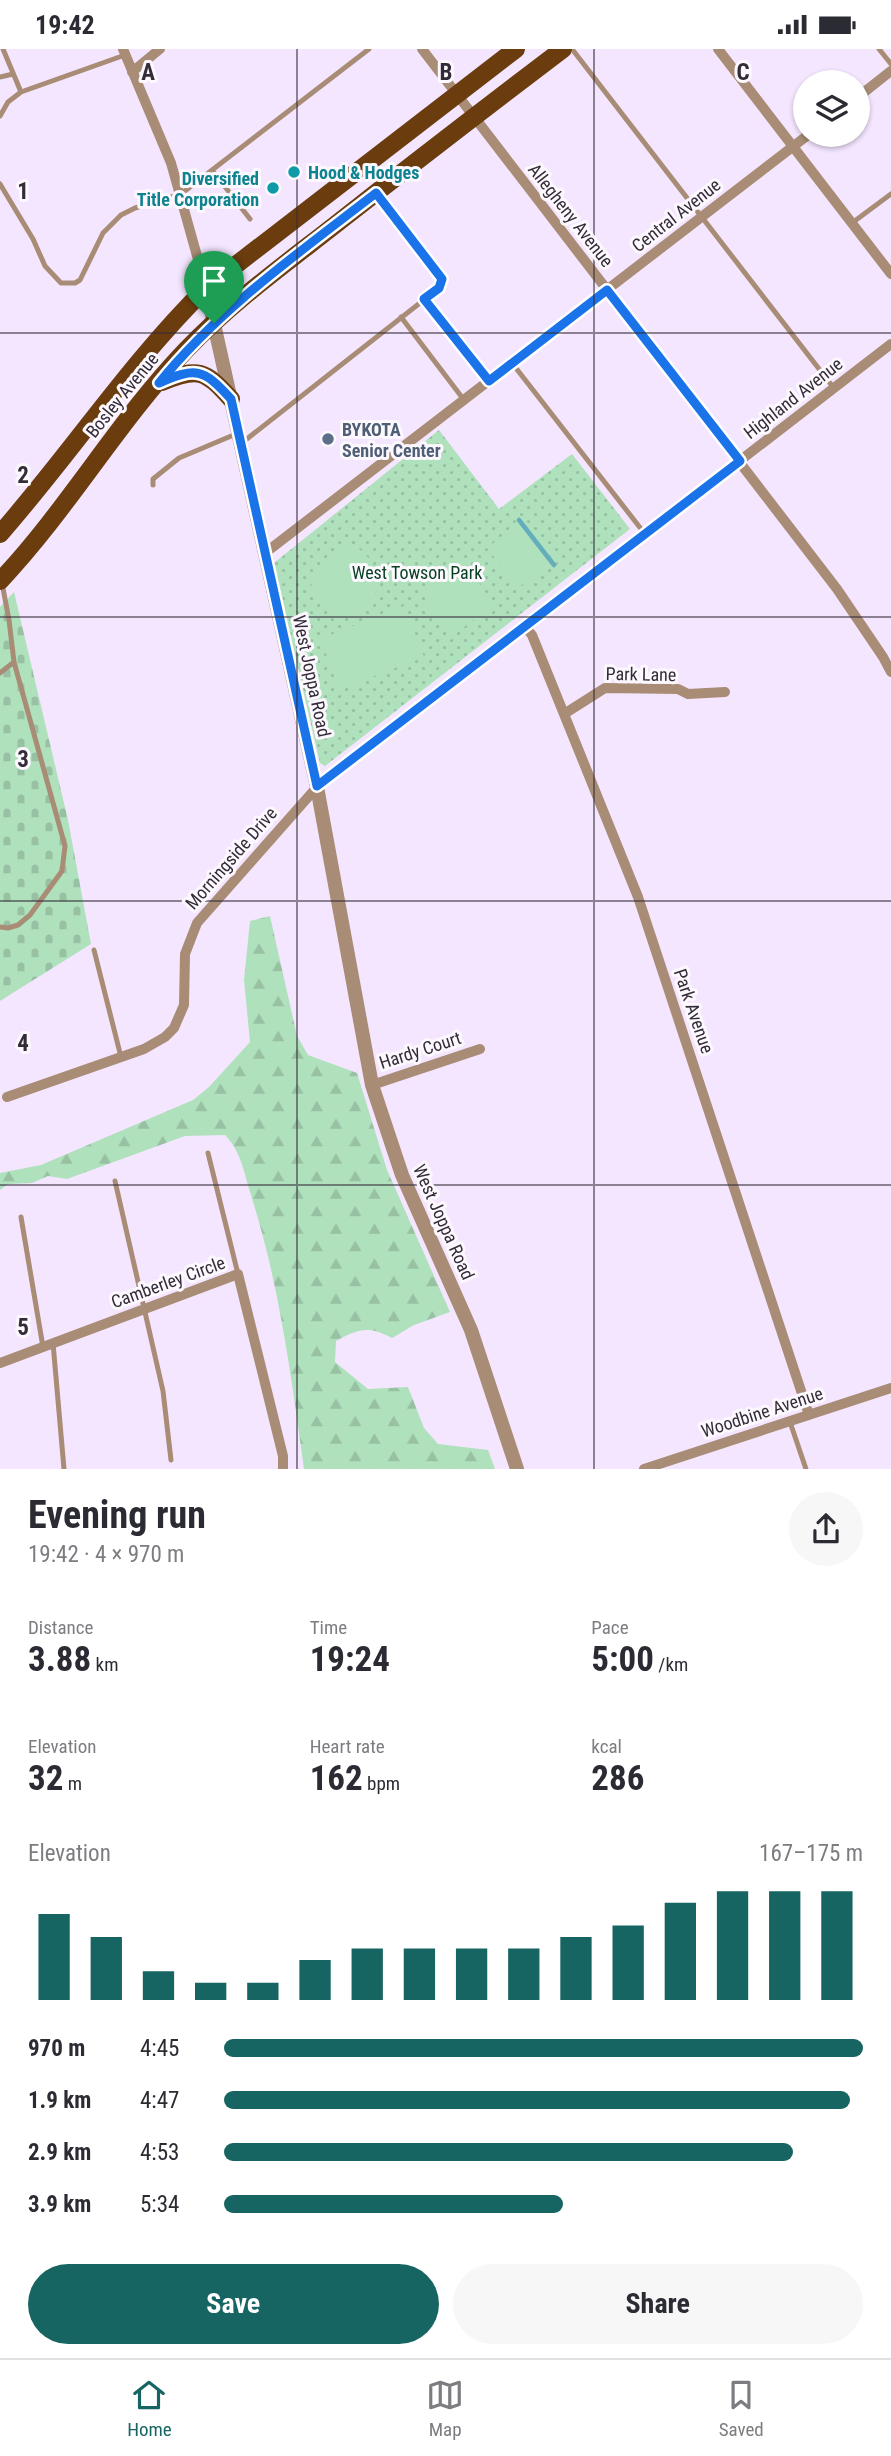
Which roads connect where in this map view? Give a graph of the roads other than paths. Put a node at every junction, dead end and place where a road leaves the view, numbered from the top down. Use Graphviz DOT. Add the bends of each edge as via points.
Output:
graph roads {
  1 [pos="3,49"];
  2 [pos="160,49"];
  3 [pos="369,49"];
  4 [pos="422,49"];
  5 [pos="516,49"];
  6 [pos="563,49"];
  7 [pos="572,49"];
  8 [pos="718,49"];
  9 [pos="879,49"];
  10 [pos="124,52"];
  11 [pos="891,64"];
  12 [pos="891,71"];
  13 [pos="132,72"];
  14 [pos="13,75"];
  15 [pos="0,77"];
  16 [pos="870,88"];
  17 [pos="20,92"];
  18 [pos="456,95"];
  19 [pos="0,116"];
  20 [pos="474,117"];
  21 [pos="793,146"];
  22 [pos="794,147"];
  23 [pos="212,170"];
  24 [pos="0,184"];
  25 [pos="376,193"];
  26 [pos="181,194"];
  27 [pos="891,194"];
  28 [pos="702,216"];
  29 [pos="250,219"];
  30 [pos="852,223"];
  31 [pos="891,274"];
  32 [pos="206,288"];
  33 [pos="607,290"];
  34 [pos="424,299"];
  35 [pos="401,317"];
  36 [pos="214,323"];
  37 [pos="891,344"];
  38 [pos="512,363"];
  39 [pos="489,381"];
  40 [pos="159,383"];
  41 [pos="834,388"];
  42 [pos="231,399"];
  43 [pos="464,400"];
  44 [pos="240,438"];
  45 [pos="740,461"];
  46 [pos="153,485"];
  47 [pos="0,534"];
  48 [pos="645,534"];
  49 [pos="265,553"];
  50 [pos="1,580"];
  51 [pos="525,627"];
  52 [pos="14,662"];
  53 [pos="0,673"];
  54 [pos="891,673"];
  55 [pos="725,692"];
  56 [pos="564,714"];
  57 [pos="317,786"];
  58 [pos="0,927"];
  59 [pos="94,950"];
  60 [pos="480,1049"];
  61 [pos="121,1057"];
  62 [pos="372,1085"];
  63 [pos="7,1097"];
  64 [pos="208,1153"];
  65 [pos="115,1181"];
  66 [pos="22,1217"];
  67 [pos="239,1274"];
  68 [pos="144,1310"];
  69 [pos="48,1345"];
  70 [pos="0,1363"];
  71 [pos="891,1388"];
  72 [pos="809,1415"];
  73 [pos="790,1421"];
  74 [pos="172,1460"];
  75 [pos="64,1469"];
  76 [pos="284,1469"];
  77 [pos="517,1469"];
  78 [pos="644,1469"];
  79 [pos="806,1469"];
  1 -- 14 [label="lane"];
  2 -- 13 [label="street"];
  3 -- 23 [label="lane"];
  4 -- 18 [label="street, Allegheny Avenue"];
  5 -- 18 [label="main road, Bosley Avenue"];
  6 -- 20 [label="main road, Bosley Avenue"];
  7 -- 28 [label="lane"];
  8 -- 21 [label="street"];
  9 -- 11 [label="lane"];
  10 -- 13 [label="street, West Joppa Road"];
  10 -- 17 [label="lane"];
  12 -- 16 [label="street"];
  13 -- 26 [label="street, West Joppa Road"];
  14 -- 15 [label="lane"];
  14 -- 17 [label="lane"];
  17 -- 19 [label="lane"];
  18 -- 20 [label="street, Allegheny Avenue"];
  18 -- 32 [label="main road, Bosley Avenue"];
  20 -- 25 [label="main road, Bosley Avenue"];
  20 -- 33 [label="street, Allegheny Avenue"];
  21 -- 28 [label="street, Central Avenue"];
  22 -- 30 [label="street"];
  23 -- 26 [label="lane"];
  23 -- 29 [label="lane"];
  24 -- 26 [label="lane" via="45,266 68,284 80,280 103,233 121,215"];
  25 -- 34 [label="lane" via="442,279 439,288"];
  25 -- 36 [label="main road, Bosley Avenue"];
  26 -- 32 [label="street, West Joppa Road"];
  27 -- 30 [label="lane"];
  28 -- 33 [label="street, Central Avenue"];
  28 -- 41 [label="lane"];
  30 -- 31 [label="street"];
  32 -- 36 [label="street, West Joppa Road"];
  32 -- 47 [label="main road, Bosley Avenue" via="136,363"];
  33 -- 38 [label="street, Central Avenue"];
  33 -- 45 [label="street, Allegheny Avenue"];
  34 -- 35 [label="lane"];
  34 -- 39 [label="lane"];
  35 -- 43 [label="lane"];
  35 -- 44 [label="lane"];
  36 -- 40 [label="main road, Bosley Avenue"];
  36 -- 42 [label="street, West Joppa Road"];
  37 -- 41 [label="street, Highland Avenue"];
  38 -- 39 [label="street, Central Avenue"];
  38 -- 48 [label="lane"];
  39 -- 43 [label="street, Central Avenue"];
  40 -- 42 [label="main road" via="186,371 197,373 216,382"];
  40 -- 50 [label="main road, Bosley Avenue"];
  41 -- 45 [label="street, Highland Avenue"];
  42 -- 44 [label="street, West Joppa Road"];
  43 -- 49 [label="street, Central Avenue"];
  44 -- 46 [label="lane" via="179,458 153,479"];
  44 -- 49 [label="street, West Joppa Road"];
  45 -- 48 [label="street, Highland Avenue"];
  45 -- 54 [label="street, Allegheny Avenue" via="837,589"];
  48 -- 51 [label="street, Highland Avenue"];
  49 -- 57 [label="street, West Joppa Road"];
  50 -- 52 [label="lane"];
  51 -- 56 [label="street, Park Avenue"];
  51 -- 57 [label="street, Highland Avenue"];
  52 -- 53 [label="lane"];
  52 -- 58 [label="lane" via="65,846 62,871 30,915 18,925"];
  55 -- 56 [label="street, Park Lane" via="605,688"];
  56 -- 72 [label="street, Park Avenue" via="638,897"];
  57 -- 61 [label="street, Morningside Drive" via="197,923 185,954 184,1005 174,1028 156,1043"];
  57 -- 62 [label="street, West Joppa Road"];
  59 -- 61 [label="lane"];
  60 -- 62 [label="street, Hardy Court"];
  61 -- 63 [label="street, Morningside Drive"];
  62 -- 77 [label="street, West Joppa Road" via="402,1175 471,1330"];
  64 -- 67 [label="lane"];
  65 -- 68 [label="lane"];
  66 -- 69 [label="lane"];
  67 -- 68 [label="street, Camberley Circle"];
  67 -- 76 [label="street, Camberley Circle"];
  68 -- 69 [label="street, Camberley Circle"];
  68 -- 74 [label="lane" via="163,1391"];
  69 -- 70 [label="street, Camberley Circle"];
  69 -- 75 [label="lane"];
  71 -- 72 [label="street, Woodbine Avenue"];
  72 -- 73 [label="street, Woodbine Avenue"];
  73 -- 78 [label="street, Woodbine Avenue"];
  73 -- 79 [label="lane"];
}
